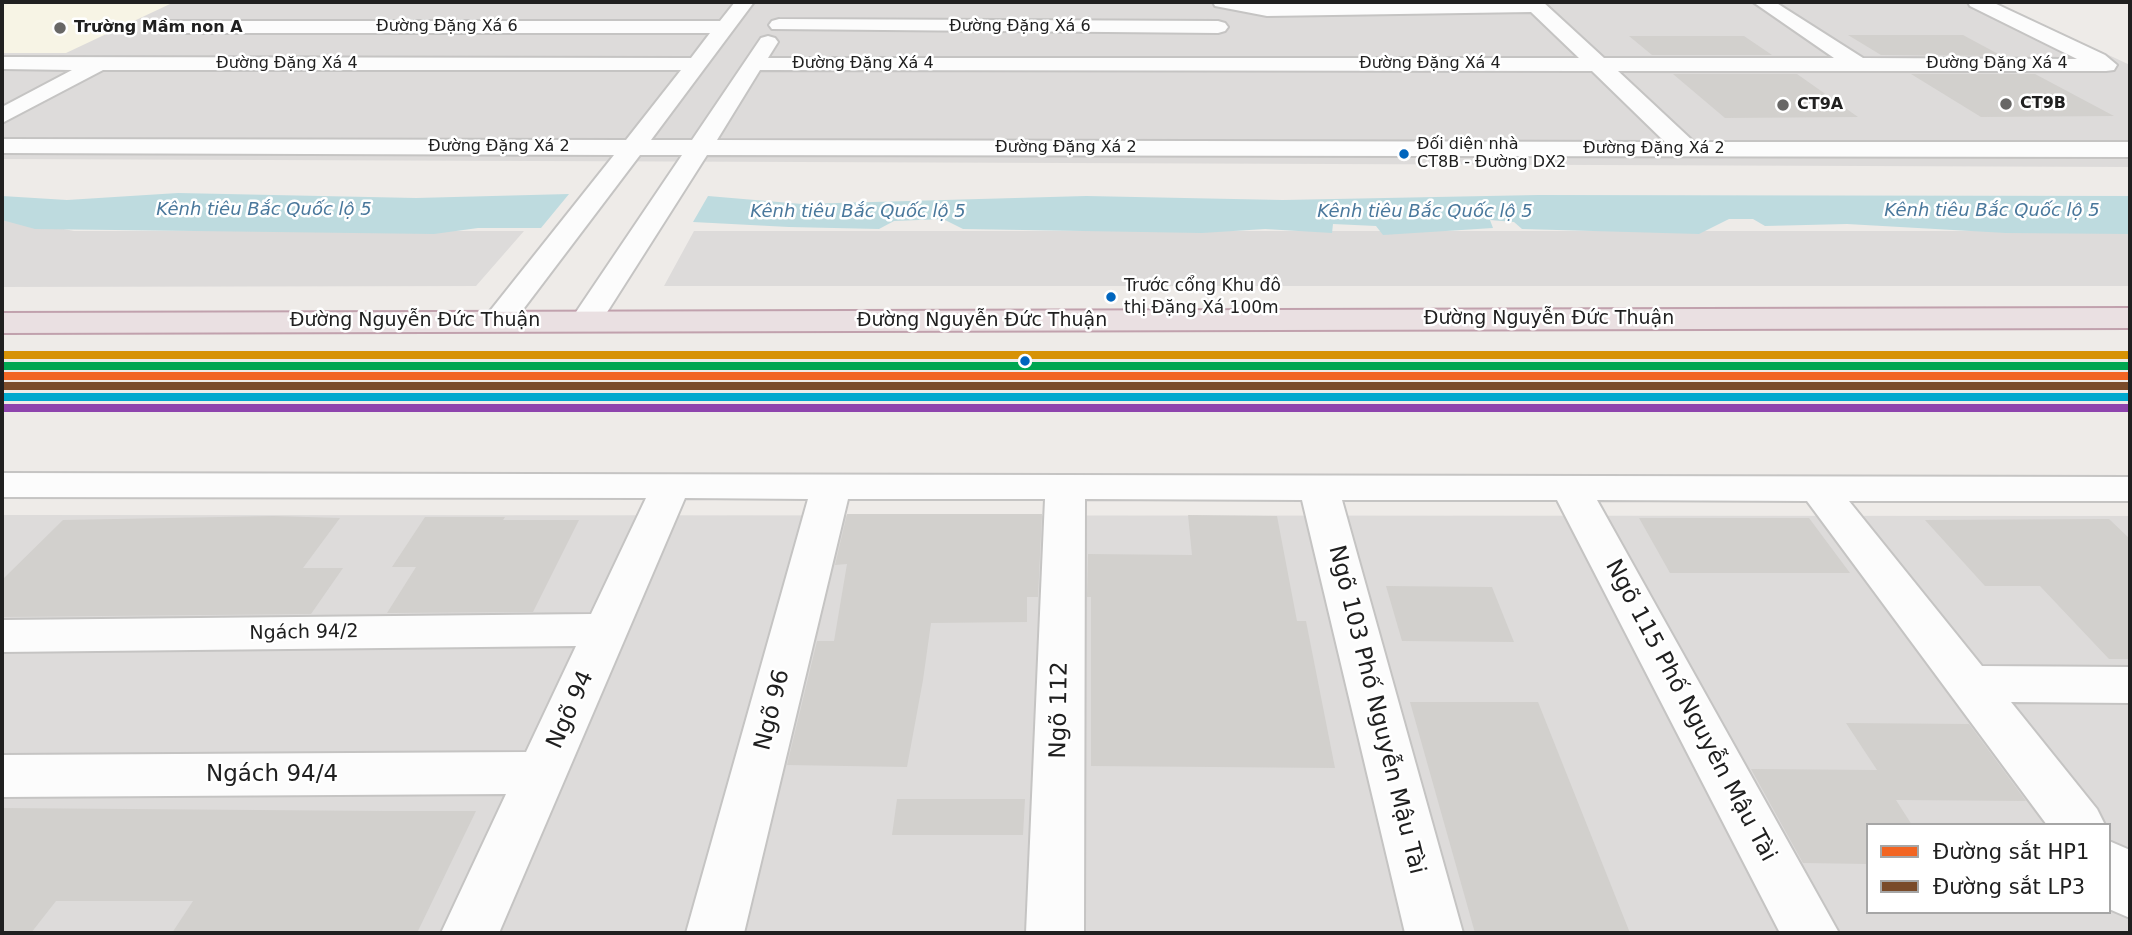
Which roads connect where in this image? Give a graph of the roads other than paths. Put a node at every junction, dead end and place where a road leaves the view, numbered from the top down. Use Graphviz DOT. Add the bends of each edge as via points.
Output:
graph roads {
  1 [pos="745,2"];
  2 [pos="794,2"];
  3 [pos="1209,2"];
  4 [pos="1222,2"];
  5 [pos="1762,2"];
  6 [pos="1977,2"];
  7 [pos="1534,4"];
  8 [pos="941,7"];
  9 [pos="204,8"];
  10 [pos="364,8"];
  11 [pos="779,26"];
  12 [pos="828,26"];
  13 [pos="168,27"];
  14 [pos="336,27"];
  15 [pos="726,27"];
  16 [pos="1219,27"];
  17 [pos="2,64"];
  18 [pos="99,64"];
  19 [pos="697,64"];
  20 [pos="754,64"];
  21 [pos="1232,64"];
  22 [pos="1598,64"];
  23 [pos="1857,64"];
  24 [pos="2106,65"];
  25 [pos="2130,76"];
  26 [pos="2,116"];
  27 [pos="2,146"];
  28 [pos="632,147"];
  29 [pos="699,148"];
  30 [pos="1686,149"];
  31 [pos="2130,150"];
  32 [pos="2130,318"];
  33 [pos="2,323"];
  34 [pos="489,333"];
  35 [pos="578,333"];
  36 [pos="2130,342"];
  37 [pos="2,345"];
  38 [pos="671,486"];
  39 [pos="831,487"];
  40 [pos="1065,487"];
  41 [pos="1319,487"];
  42 [pos="6,488"];
  43 [pos="1570,488"];
  44 [pos="1818,488"];
  45 [pos="2130,489"];
  46 [pos="606,630"];
  47 [pos="2,636"];
  48 [pos="1969,684"];
  49 [pos="2130,685"];
  50 [pos="543,773"];
  51 [pos="2,776"];
  52 [pos="2076,823"];
  53 [pos="2111,868"];
  54 [pos="2130,892"];
  55 [pos="470,933"];
  56 [pos="715,933"];
  57 [pos="1055,933"];
  58 [pos="1434,933"];
  59 [pos="1810,933"];
  1 -- 15 [label="street"];
  2 -- 11 [label="street"];
  3 -- 16 [label="street"];
  4 -- 7 [label="street" via="1267,10"];
  5 -- 23 [label="street"];
  6 -- 24 [label="street"];
  7 -- 22 [label="street"];
  8 -- 12 [label="street"];
  9 -- 13 [label="street"];
  10 -- 14 [label="street"];
  11 -- 12 [label="street, Đường Đặng Xá 6"];
  11 -- 20 [label="street"];
  12 -- 16 [label="street, Đường Đặng Xá 6" via="1130,17"];
  13 -- 14 [label="street, Đường Đặng Xá 6"];
  13 -- 18 [label="street"];
  14 -- 15 [label="street, Đường Đặng Xá 6"];
  15 -- 19 [label="street"];
  16 -- 21 [label="street"];
  17 -- 18 [label="street, Đường Đặng Xá 4"];
  18 -- 19 [label="street, Đường Đặng Xá 4"];
  18 -- 26 [label="street"];
  19 -- 28 [label="street"];
  20 -- 21 [label="street, Đường Đặng Xá 4"];
  20 -- 29 [label="street"];
  21 -- 22 [label="street, Đường Đặng Xá 4"];
  22 -- 23 [label="street, Đường Đặng Xá 4"];
  22 -- 30 [label="street"];
  23 -- 24 [label="street, Đường Đặng Xá 4"];
  24 -- 25 [label="street"];
  27 -- 28 [label="street, Đường Đặng Xá 2"];
  28 -- 29 [label="street, Đường Đặng Xá 2"];
  28 -- 34 [label="street"];
  29 -- 30 [label="street, Đường Đặng Xá 2"];
  29 -- 35 [label="street"];
  30 -- 31 [label="street, Đường Đặng Xá 2"];
  32 -- 35 [label="highway, Đường Nguyễn Đức Thuận"];
  33 -- 34 [label="highway, Đường Nguyễn Đức Thuận"];
  34 -- 35 [label="highway, Đường Nguyễn Đức Thuận"];
  34 -- 37 [label="highway, Đường Nguyễn Đức Thuận"];
  35 -- 36 [label="highway, Đường Nguyễn Đức Thuận"];
  38 -- 39 [label="street"];
  38 -- 42 [label="street"];
  38 -- 46 [label="street, Ngõ 94"];
  39 -- 40 [label="street"];
  39 -- 56 [label="street, Ngõ 96"];
  40 -- 41 [label="street"];
  40 -- 57 [label="street, Ngõ 112"];
  41 -- 43 [label="street"];
  41 -- 58 [label="street, Ngõ 103 Phố Nguyễn Mậu Tài"];
  43 -- 44 [label="street"];
  43 -- 59 [label="street, Ngõ 115 Phố Nguyễn Mậu Tài"];
  44 -- 45 [label="street"];
  44 -- 48 [label="street"];
  46 -- 47 [label="street, Ngách 94/2"];
  46 -- 50 [label="street, Ngõ 94"];
  48 -- 49 [label="street"];
  48 -- 52 [label="street"];
  50 -- 51 [label="street, Ngách 94/4"];
  50 -- 55 [label="street, Ngõ 94"];
  53 -- 54 [label="street"];
}
